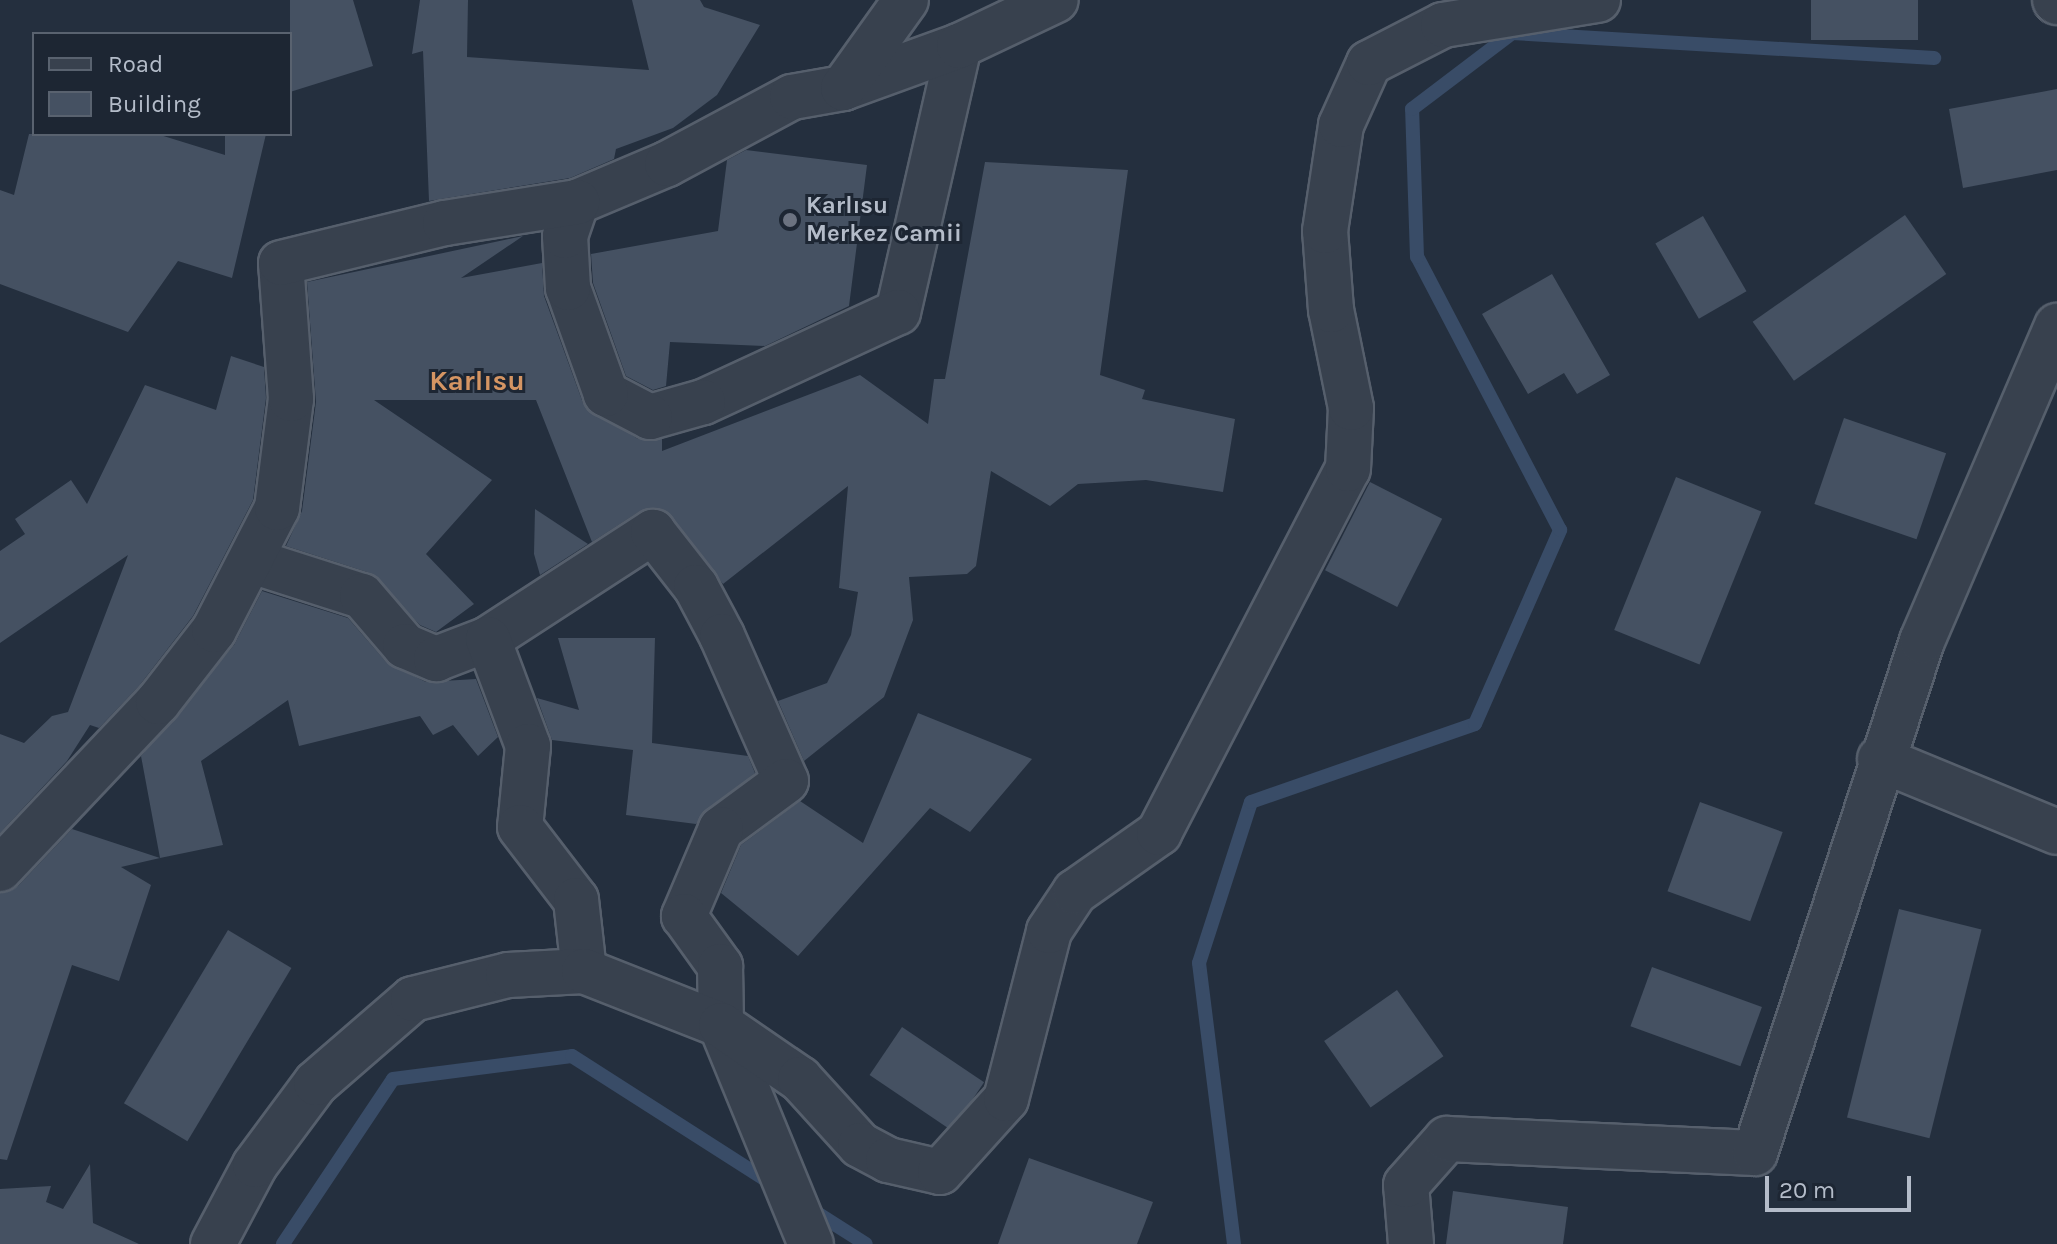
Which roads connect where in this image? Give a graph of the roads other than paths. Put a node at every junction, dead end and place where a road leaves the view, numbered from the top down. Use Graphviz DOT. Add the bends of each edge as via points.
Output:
graph roads {
  1 [pos="906,0"];
  2 [pos="1056,0"];
  3 [pos="1598,0"];
  4 [pos="959,46"];
  5 [pos="843,88"];
  6 [pos="577,202"];
  7 [pos="2057,326"];
  8 [pos="252,561"];
  9 [pos="488,639"];
  10 [pos="1880,759"];
  11 [pos="2057,832"];
  12 [pos="0,869"];
  13 [pos="584,971"];
  14 [pos="721,1025"];
  15 [pos="213,1244"];
  16 [pos="811,1244"];
  17 [pos="1411,1244"];
  1 -- 5 [label="street"];
  2 -- 4 [label="street"];
  3 -- 14 [label="street" via="1443,25 1369,63 1341,125 1325,231 1331,310 1351,408 1348,469 1159,833 1075,892 1049,931 1006,1099 940,1172 888,1160 860,1145 800,1079"];
  4 -- 5 [label="street"];
  4 -- 6 [label="street" via="898,312 703,402 650,417 606,394 568,288 565,236"];
  5 -- 6 [label="street" via="792,97 667,164"];
  6 -- 8 [label="street" via="445,223 281,263 291,399 277,508"];
  7 -- 10 [label="street" via="1922,641"];
  8 -- 9 [label="street" via="362,596 405,646 436,659"];
  8 -- 12 [label="street" via="214,630 158,702"];
  9 -- 13 [label="street" via="528,746 520,827 576,900"];
  9 -- 14 [label="street" via="653,532 696,587 786,781 721,829 684,916 720,966"];
  10 -- 11 [label="street"];
  10 -- 17 [label="street" via="1755,1153 1447,1139 1406,1185"];
  13 -- 14 [label="street"];
  13 -- 15 [label="street" via="508,975 413,999 316,1083 255,1165"];
  14 -- 16 [label="street"];
}
